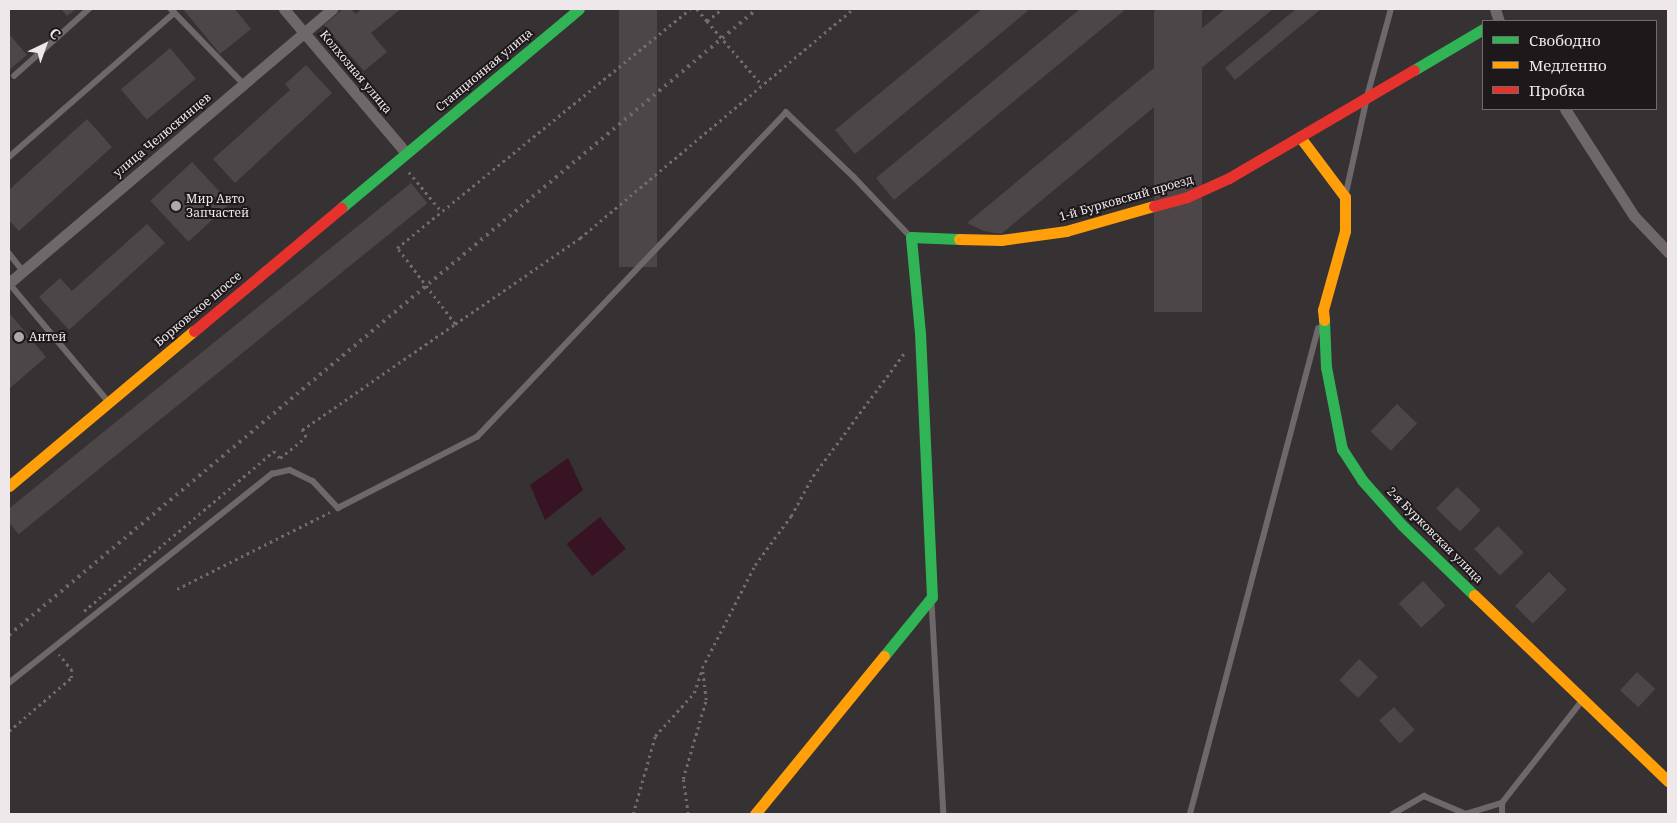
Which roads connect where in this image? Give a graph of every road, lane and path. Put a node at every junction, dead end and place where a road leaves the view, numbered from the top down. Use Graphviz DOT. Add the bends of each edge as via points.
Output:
graph roads {
  1 [pos="89,9"];
  2 [pos="284,9"];
  3 [pos="332,9"];
  4 [pos="579,9"];
  5 [pos="690,9"];
  6 [pos="697,9"];
  7 [pos="722,9"];
  8 [pos="853,9"];
  9 [pos="1391,9"];
  10 [pos="172,11"];
  11 [pos="707,21"];
  12 [pos="1482,30"];
  13 [pos="305,32"];
  14 [pos="14,76"];
  15 [pos="244,84"];
  16 [pos="762,85"];
  17 [pos="1367,97"];
  18 [pos="1566,110"];
  19 [pos="1300,137"];
  20 [pos="402,156"];
  21 [pos="9,157"];
  22 [pos="1345,197"];
  23 [pos="442,212"];
  24 [pos="911,237"];
  25 [pos="1668,252"];
  26 [pos="9,254"];
  27 [pos="23,271"];
  28 [pos="9,283"];
  29 [pos="1323,310"];
  30 [pos="455,324"];
  31 [pos="920,333"];
  32 [pos="109,402"];
  33 [pos="9,486"];
  34 [pos="338,508"];
  35 [pos="178,589"];
  36 [pos="932,597"];
  37 [pos="74,633"];
  38 [pos="57,653"];
  39 [pos="702,668"];
  40 [pos="9,683"];
  41 [pos="1583,699"];
  42 [pos="9,731"];
  43 [pos="1668,781"];
  44 [pos="1502,803"];
  45 [pos="633,814"];
  46 [pos="688,814"];
  47 [pos="755,814"];
  48 [pos="944,814"];
  49 [pos="1190,814"];
  50 [pos="1393,814"];
  51 [pos="1502,814"];
  1 -- 14 [label="lane"];
  2 -- 13 [label="street, Колхозная улица"];
  3 -- 13 [label="street, улица Челюскинцев"];
  4 -- 20 [label="street, Станционная улица"];
  5 -- 23 [label="path"];
  6 -- 11 [label="path"];
  7 -- 11 [label="path"];
  8 -- 16 [label="path"];
  9 -- 17 [label="lane"];
  10 -- 15 [label="lane"];
  10 -- 21 [label="lane"];
  11 -- 16 [label="path"];
  12 -- 17 [label="street, 1-й Бурковский проезд"];
  13 -- 15 [label="street, улица Челюскинцев"];
  13 -- 20 [label="street, Колхозная улица"];
  15 -- 27 [label="street, улица Челюскинцев"];
  16 -- 30 [label="path" via="580,238"];
  17 -- 19 [label="street, 1-й Бурковский проезд"];
  17 -- 22 [label="lane"];
  18 -- 25 [label="street" via="1634,216"];
  19 -- 22 [label="street"];
  19 -- 24 [label="street, 1-й Бурковский проезд" via="1229,178 1188,197 1066,231 1001,240"];
  20 -- 23 [label="path"];
  20 -- 32 [label="street, Борковское шоссе"];
  22 -- 29 [label="street, 2-я Бурковская улица" via="1345,231"];
  23 -- 30 [label="path" via="396,248"];
  24 -- 31 [label="street"];
  24 -- 34 [label="lane" via="786,112 477,437"];
  26 -- 27 [label="lane"];
  27 -- 28 [label="street, улица Челюскинцев"];
  28 -- 32 [label="lane"];
  29 -- 41 [label="street, 2-я Бурковская улица" via="1326,367 1342,450 1362,480 1402,525"];
  29 -- 49 [label="lane"];
  30 -- 37 [label="path" via="302,430 306,437 280,458 274,451 86,607"];
  31 -- 36 [label="street"];
  31 -- 39 [label="path" via="813,476 791,516 756,565"];
  32 -- 33 [label="street, Борковское шоссе"];
  34 -- 35 [label="path"];
  34 -- 37 [label="lane" via="313,481 290,470 272,474"];
  36 -- 47 [label="street"];
  36 -- 48 [label="lane"];
  37 -- 40 [label="lane"];
  38 -- 42 [label="path" via="72,671 72,678"];
  39 -- 45 [label="path" via="694,693 655,736"];
  39 -- 46 [label="path" via="706,700 683,779"];
  41 -- 43 [label="street, 2-я Бурковская улица"];
  41 -- 44 [label="lane"];
  44 -- 50 [label="lane" via="1466,814 1424,796"];
  44 -- 51 [label="lane"];
}
